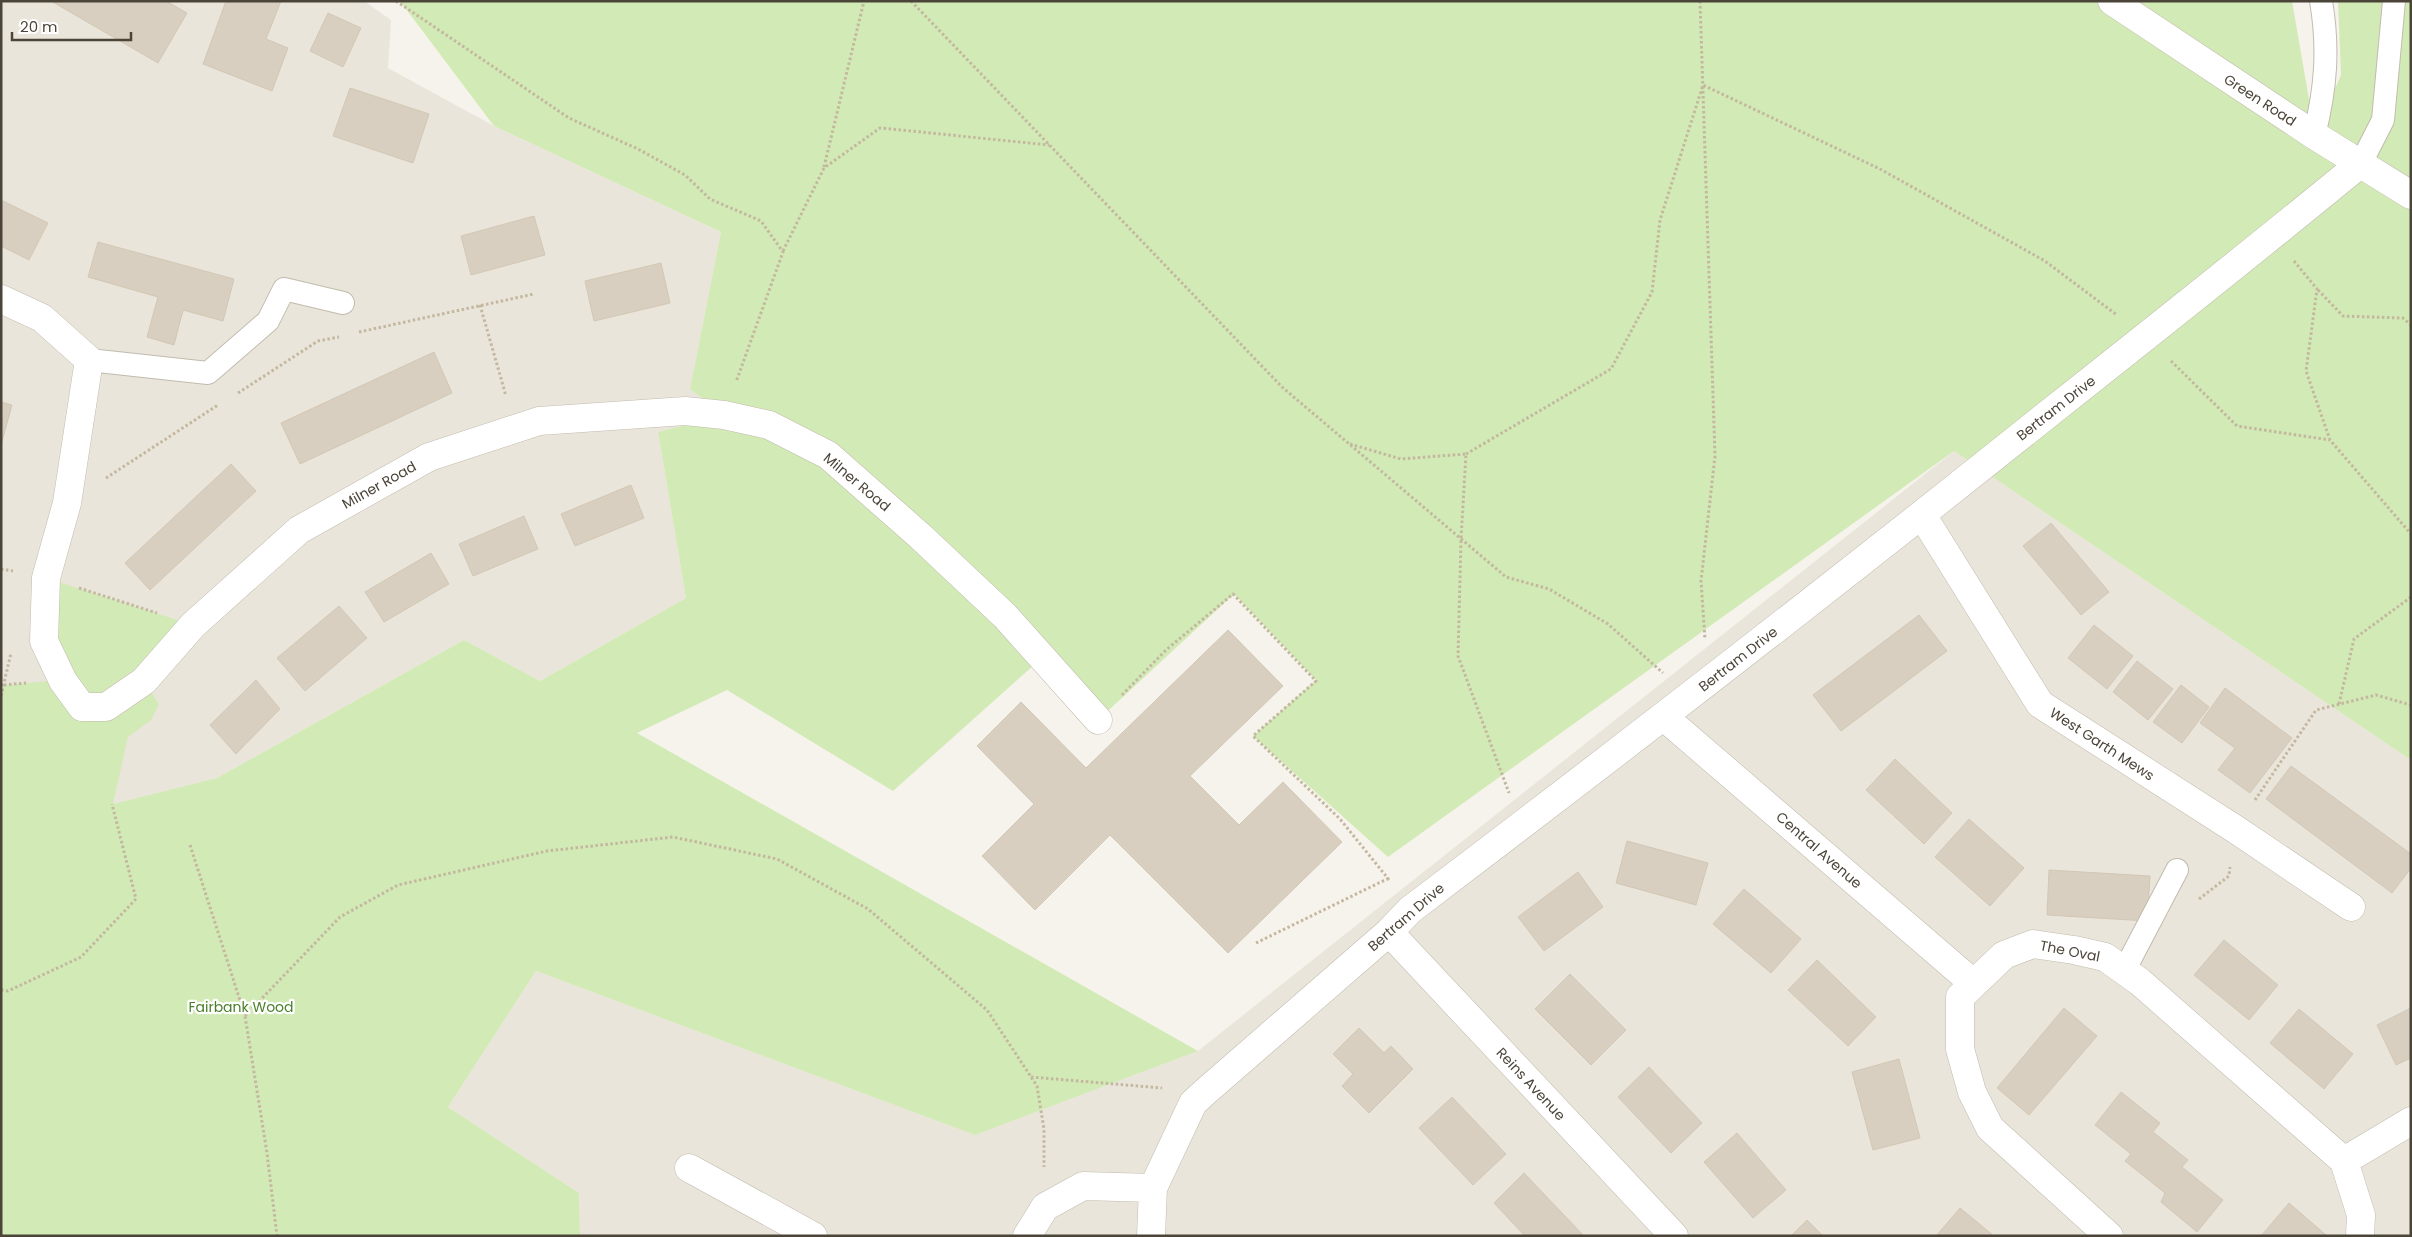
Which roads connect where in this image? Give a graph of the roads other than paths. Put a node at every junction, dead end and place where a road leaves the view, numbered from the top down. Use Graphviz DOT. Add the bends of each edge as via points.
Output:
graph roads {
  1 [pos="2112,1"];
  2 [pos="2321,1"];
  3 [pos="2394,1"];
  4 [pos="2314,135"];
  5 [pos="2361,163"];
  6 [pos="2411,195"];
  7 [pos="1,299"];
  8 [pos="343,303"];
  9 [pos="88,360"];
  10 [pos="1922,515"];
  11 [pos="1664,717"];
  12 [pos="1098,720"];
  13 [pos="2178,870"];
  14 [pos="2351,907"];
  15 [pos="1389,932"];
  16 [pos="2124,971"];
  17 [pos="1974,982"];
  18 [pos="2411,1121"];
  19 [pos="2344,1161"];
  20 [pos="689,1168"];
  21 [pos="1153,1188"];
  22 [pos="813,1236"];
  23 [pos="1027,1236"];
  24 [pos="1151,1236"];
  25 [pos="1674,1236"];
  26 [pos="2108,1236"];
  27 [pos="2360,1236"];
  1 -- 4 [label="street, Green Road"];
  2 -- 4 [label="lane" via="2327,35 2324,91"];
  3 -- 5 [label="lane" via="2383,120"];
  4 -- 5 [label="street, Green Road"];
  5 -- 6 [label="street, Green Road"];
  5 -- 10 [label="street, Bertram Drive"];
  7 -- 9 [label="street" via="42,318"];
  8 -- 9 [label="lane" via="284,289 268,321 208,373"];
  9 -- 12 [label="street, Milner Road" via="67,503 46,578 44,641 62,681 82,707 106,707 144,682 193,625 299,530 429,457 539,421 685,411 769,425 828,455 1005,616"];
  10 -- 11 [label="street, Bertram Drive"];
  10 -- 14 [label="street, West Garth Mews" via="2040,704"];
  11 -- 15 [label="street, Bertram Drive" via="1410,910"];
  11 -- 17 [label="street, Central Avenue"];
  13 -- 16 [label="lane"];
  15 -- 21 [label="street, Bertram Drive" via="1193,1102"];
  15 -- 25 [label="street, Reins Avenue"];
  16 -- 17 [label="street, The Oval" via="2105,957 2033,944 2004,954"];
  16 -- 19 [label="street, The Oval"];
  17 -- 26 [label="street, The Oval" via="1960,997 1960,1049 1972,1092 1990,1128"];
  18 -- 19 [label="street"];
  19 -- 27 [label="street" via="2361,1215"];
  20 -- 22 [label="street"];
  21 -- 23 [label="street" via="1083,1186 1045,1207"];
  21 -- 24 [label="street"];
}
